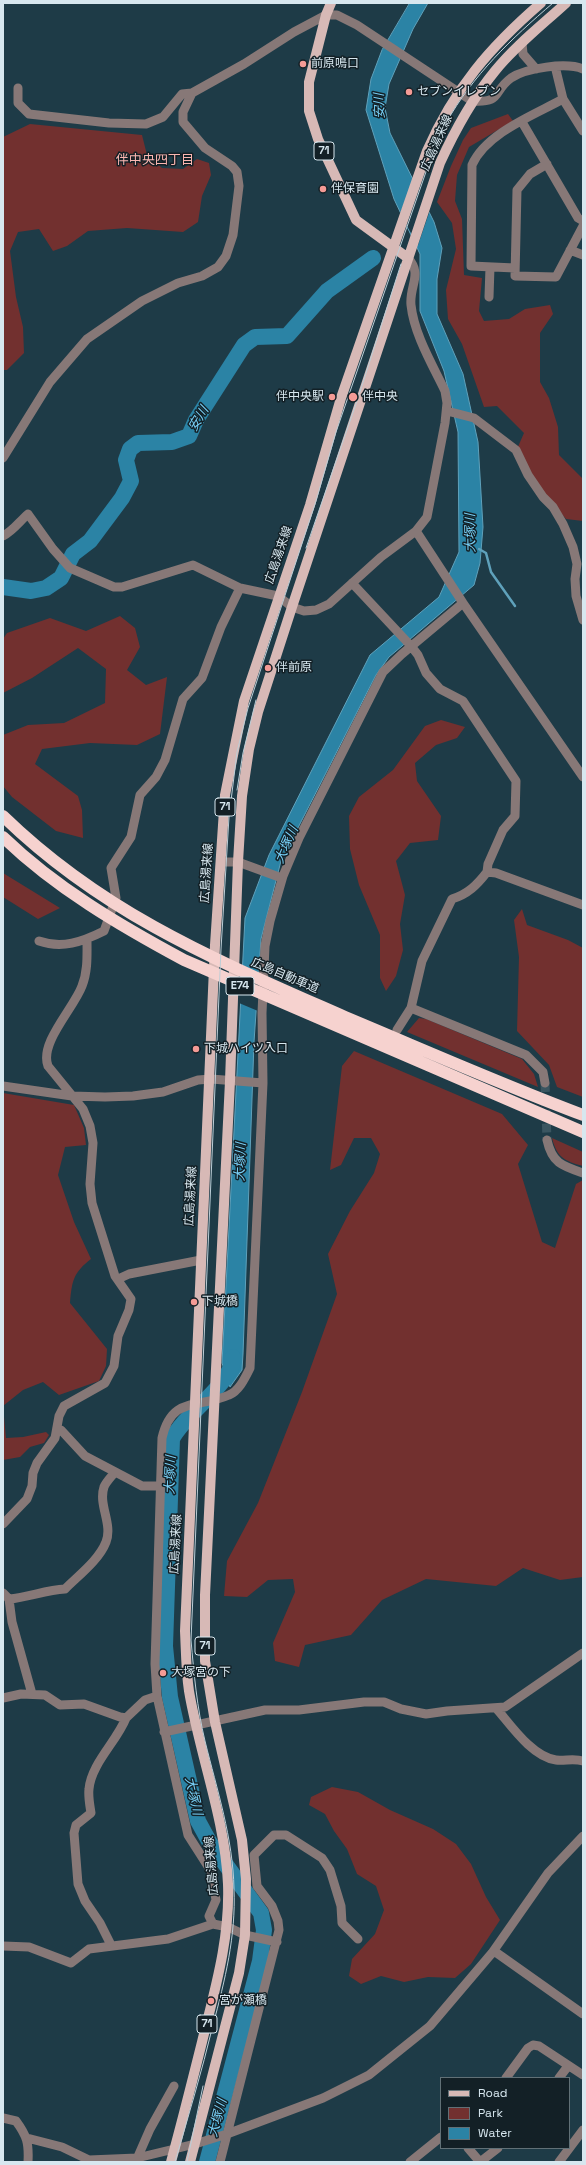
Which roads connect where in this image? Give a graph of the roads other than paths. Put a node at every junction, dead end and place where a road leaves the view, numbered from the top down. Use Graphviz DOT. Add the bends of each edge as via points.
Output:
graph roads {
  1 [pos="331,3"];
  2 [pos="541,3"];
  3 [pos="566,3"];
  4 [pos="326,15"];
  5 [pos="522,43"];
  6 [pos="555,66"];
  7 [pos="536,69"];
  8 [pos="583,69"];
  9 [pos="18,88"];
  10 [pos="458,91"];
  11 [pos="192,93"];
  12 [pos="563,99"];
  13 [pos="472,101"];
  14 [pos="522,122"];
  15 [pos="583,132"];
  16 [pos="547,164"];
  17 [pos="583,221"];
  18 [pos="583,226"];
  19 [pos="394,247"];
  20 [pos="570,250"];
  21 [pos="583,255"];
  22 [pos="408,258"];
  23 [pos="490,267"];
  24 [pos="515,268"];
  25 [pos="489,297"];
  26 [pos="449,411"];
  27 [pos="3,458"];
  28 [pos="416,531"];
  29 [pos="3,536"];
  30 [pos="352,583"];
  31 [pos="240,588"];
  32 [pos="278,596"];
  33 [pos="461,600"];
  34 [pos="292,607"];
  35 [pos="583,620"];
  36 [pos="410,645"];
  37 [pos="583,777"];
  38 [pos="3,816"];
  39 [pos="3,837"];
  40 [pos="221,862"];
  41 [pos="238,862"];
  42 [pos="487,872"];
  43 [pos="281,876"];
  44 [pos="583,905"];
  45 [pos="39,940"];
  46 [pos="88,940"];
  47 [pos="410,1008"];
  48 [pos="397,1030"];
  49 [pos="211,1079"];
  50 [pos="232,1081"];
  51 [pos="260,1083"];
  52 [pos="545,1083"];
  53 [pos="3,1086"];
  54 [pos="72,1096"];
  55 [pos="583,1114"];
  56 [pos="583,1132"];
  57 [pos="547,1140"];
  58 [pos="583,1173"];
  59 [pos="201,1260"];
  60 [pos="118,1279"];
  61 [pos="216,1401"];
  62 [pos="196,1403"];
  63 [pos="57,1428"];
  64 [pos="115,1472"];
  65 [pos="161,1486"];
  66 [pos="3,1524"];
  67 [pos="6,1596"];
  68 [pos="583,1653"];
  69 [pos="32,1694"];
  70 [pos="157,1696"];
  71 [pos="3,1698"];
  72 [pos="496,1708"];
  73 [pos="126,1718"];
  74 [pos="215,1722"];
  75 [pos="191,1725"];
  76 [pos="165,1732"];
  77 [pos="583,1762"];
  78 [pos="583,1836"];
  79 [pos="213,1924"];
  80 [pos="228,1927"];
  81 [pos="250,1936"];
  82 [pos="358,1939"];
  83 [pos="275,1942"];
  84 [pos="111,1945"];
  85 [pos="3,1946"];
  86 [pos="494,1951"];
  87 [pos="583,2014"];
  88 [pos="568,2066"];
  89 [pos="583,2075"];
  90 [pos="507,2077"];
  91 [pos="560,2077"];
  92 [pos="174,2086"];
  93 [pos="3,2118"];
  94 [pos="583,2130"];
  95 [pos="224,2135"];
  96 [pos="27,2138"];
  97 [pos="440,2138"];
  98 [pos="199,2143"];
  99 [pos="570,2147"];
  100 [pos="469,2149"];
  101 [pos="497,2149"];
  102 [pos="569,2149"];
  103 [pos="174,2150"];
  104 [pos="136,2160"];
  105 [pos="28,2162"];
  106 [pos="171,2162"];
  107 [pos="190,2162"];
  108 [pos="220,2162"];
  109 [pos="410,2162"];
  110 [pos="480,2162"];
  111 [pos="559,2162"];
  1 -- 4 [label="main road, 71"];
  2 -- 10 [label="main road, 広島湯来線 / 71" via="517,23 480,62"];
  3 -- 5 [label="main road, 広島湯来線 / 71"];
  4 -- 10 [label="street" via="337,15 384,41"];
  4 -- 11 [label="street"];
  4 -- 19 [label="main road, 71" via="309,82 309,111 318,139 356,220"];
  5 -- 7 [label="street" via="523,54"];
  5 -- 13 [label="main road, 広島湯来線 / 71" via="495,70"];
  6 -- 7 [label="street"];
  6 -- 8 [label="street"];
  6 -- 12 [label="street"];
  7 -- 13 [label="street" via="512,78 495,98 485,102"];
  9 -- 11 [label="street" via="18,103 29,114 109,123 146,124 163,117 182,94"];
  10 -- 13 [label="street"];
  10 -- 19 [label="main road, 広島湯来線 / 71" via="440,122"];
  11 -- 27 [label="street" via="183,112 183,122 205,148 237,172 239,186 233,235 226,256 218,267 142,301 86,339 50,382"];
  12 -- 14 [label="street"];
  12 -- 15 [label="street"];
  13 -- 22 [label="main road, 広島湯来線 / 71" via="440,163"];
  14 -- 16 [label="street"];
  14 -- 23 [label="street" via="485,145 472,165 471,266"];
  16 -- 17 [label="street" via="578,218"];
  16 -- 24 [label="street" via="530,174 517,190"];
  18 -- 20 [label="street"];
  19 -- 22 [label="main road, 71"];
  19 -- 32 [label="main road, 広島湯来線 / 71" via="341,398 310,505"];
  20 -- 21 [label="street"];
  20 -- 24 [label="street" via="556,277 515,276"];
  22 -- 26 [label="street" via="415,265 416,271 411,302 413,320 445,391"];
  22 -- 34 [label="main road, 広島湯来線 / 71"];
  23 -- 24 [label="street"];
  23 -- 25 [label="street"];
  26 -- 28 [label="street" via="427,517"];
  26 -- 35 [label="street" via="474,418 516,450 528,475 543,497 553,506 573,547 577,564 576,596"];
  28 -- 30 [label="street"];
  28 -- 33 [label="street"];
  29 -- 31 [label="street" via="12,532 28,514 68,565 105,584 122,587 193,565"];
  30 -- 34 [label="street" via="329,604 316,610"];
  30 -- 36 [label="street"];
  31 -- 32 [label="street"];
  31 -- 46 [label="street" via="221,627 202,678 183,699 159,772 140,795 131,837 111,868 116,898 104,931"];
  32 -- 34 [label="street"];
  32 -- 40 [label="main road, 広島湯来線 / 71" via="244,701 234,747 225,795"];
  33 -- 36 [label="street"];
  33 -- 37 [label="street"];
  34 -- 41 [label="main road, 広島湯来線 / 71" via="258,712 249,749 242,796"];
  36 -- 42 [label="street" via="426,673 440,689 464,701 516,781 515,816 503,830"];
  36 -- 43 [label="street" via="383,672"];
  38 -- 55 [label="highway, 広島自動車道 / E74" via="26,839 82,883 129,914 189,947 416,1047"];
  39 -- 56 [label="highway, E74" via="75,896 122,927 184,960"];
  40 -- 41 [label="street"];
  40 -- 49 [label="main road, 広島湯来線 / 71" via="215,945"];
  41 -- 43 [label="street"];
  41 -- 50 [label="main road, 広島湯来線 / 71"];
  42 -- 44 [label="street"];
  42 -- 47 [label="street" via="476,886 462,896 452,899 422,961"];
  43 -- 51 [label="street" via="265,946"];
  45 -- 46 [label="street" via="50,945"];
  46 -- 54 [label="street" via="86,974 82,987 49,1045 45,1058 48,1066"];
  47 -- 48 [label="street"];
  47 -- 52 [label="street" via="526,1055 543,1072"];
  49 -- 50 [label="street"];
  49 -- 54 [label="street" via="198,1080 163,1092 133,1096"];
  49 -- 59 [label="main road, 広島湯来線 / 71"];
  50 -- 51 [label="street"];
  50 -- 61 [label="main road, 広島湯来線 / 71" via="215,1372"];
  51 -- 61 [label="street" via="250,1368 242,1383 230,1395"];
  53 -- 54 [label="street"];
  54 -- 60 [label="street" via="83,1109 90,1126 93,1143 90,1184 92,1203"];
  57 -- 58 [label="street" via="550,1154 563,1167"];
  59 -- 60 [label="street" via="129,1274"];
  59 -- 62 [label="main road, 広島湯来線 / 71"];
  60 -- 63 [label="street" via="131,1299 118,1336 114,1366 105,1383 64,1406"];
  61 -- 62 [label="street"];
  61 -- 74 [label="main road, 広島湯来線 / 71" via="205,1595 205,1661"];
  62 -- 65 [label="street" via="184,1406 165,1424 162,1438"];
  62 -- 75 [label="main road, 広島湯来線 / 71" via="185,1631"];
  63 -- 64 [label="street" via="85,1456"];
  63 -- 66 [label="street" via="56,1438 35,1468 27,1499"];
  64 -- 65 [label="street" via="142,1486"];
  64 -- 67 [label="street" via="104,1487 103,1498 108,1530 106,1542 100,1553 65,1588 45,1590 28,1597"];
  65 -- 70 [label="street" via="155,1664"];
  67 -- 69 [label="street"];
  68 -- 72 [label="street" via="505,1707"];
  69 -- 71 [label="street"];
  69 -- 73 [label="street" via="45,1695 60,1705 84,1704"];
  70 -- 73 [label="street" via="145,1700"];
  70 -- 76 [label="street"];
  72 -- 74 [label="street" via="426,1714 401,1709 384,1702 364,1702 299,1710 265,1710"];
  72 -- 77 [label="street" via="523,1741 540,1753 555,1760 576,1759"];
  73 -- 84 [label="street" via="92,1776 89,1788 91,1813 76,1825 74,1833 78,1884 85,1902"];
  74 -- 75 [label="street"];
  74 -- 81 [label="main road, 広島湯来線 / 71" via="240,1832"];
  75 -- 76 [label="street"];
  75 -- 80 [label="main road, 広島湯来線 / 71" via="217,1809 228,1884"];
  76 -- 79 [label="street" via="188,1835 211,1871 216,1900 209,1916"];
  78 -- 86 [label="street" via="548,1873"];
  79 -- 80 [label="street"];
  79 -- 84 [label="street" via="168,1939"];
  80 -- 81 [label="street"];
  80 -- 103 [label="main road, 広島湯来線 / 71" via="221,1969"];
  81 -- 83 [label="street"];
  81 -- 98 [label="main road, 広島湯来線 / 71"];
  82 -- 83 [label="street" via="342,1923 341,1906 330,1870 322,1858 286,1835 274,1835 254,1855 257,1886 272,1906 278,1921"];
  83 -- 95 [label="street"];
  84 -- 85 [label="street" via="90,1949 71,1962 28,1947"];
  86 -- 87 [label="street"];
  86 -- 95 [label="street" via="430,2026 369,2075 323,2098"];
  88 -- 89 [label="street"];
  88 -- 90 [label="street" via="539,2046 533,2045"];
  88 -- 91 [label="street"];
  92 -- 104 [label="street"];
  93 -- 96 [label="street" via="16,2121"];
  94 -- 99 [label="street"];
  95 -- 98 [label="street"];
  95 -- 108 [label="street"];
  96 -- 104 [label="street" via="62,2147 89,2160"];
  96 -- 105 [label="street"];
  97 -- 109 [label="street"];
  98 -- 103 [label="street"];
  98 -- 107 [label="main road, 広島湯来線 / 71"];
  100 -- 110 [label="street"];
  101 -- 110 [label="street"];
  102 -- 111 [label="street"];
  103 -- 104 [label="street"];
  103 -- 106 [label="main road, 広島湯来線 / 71"];
}
